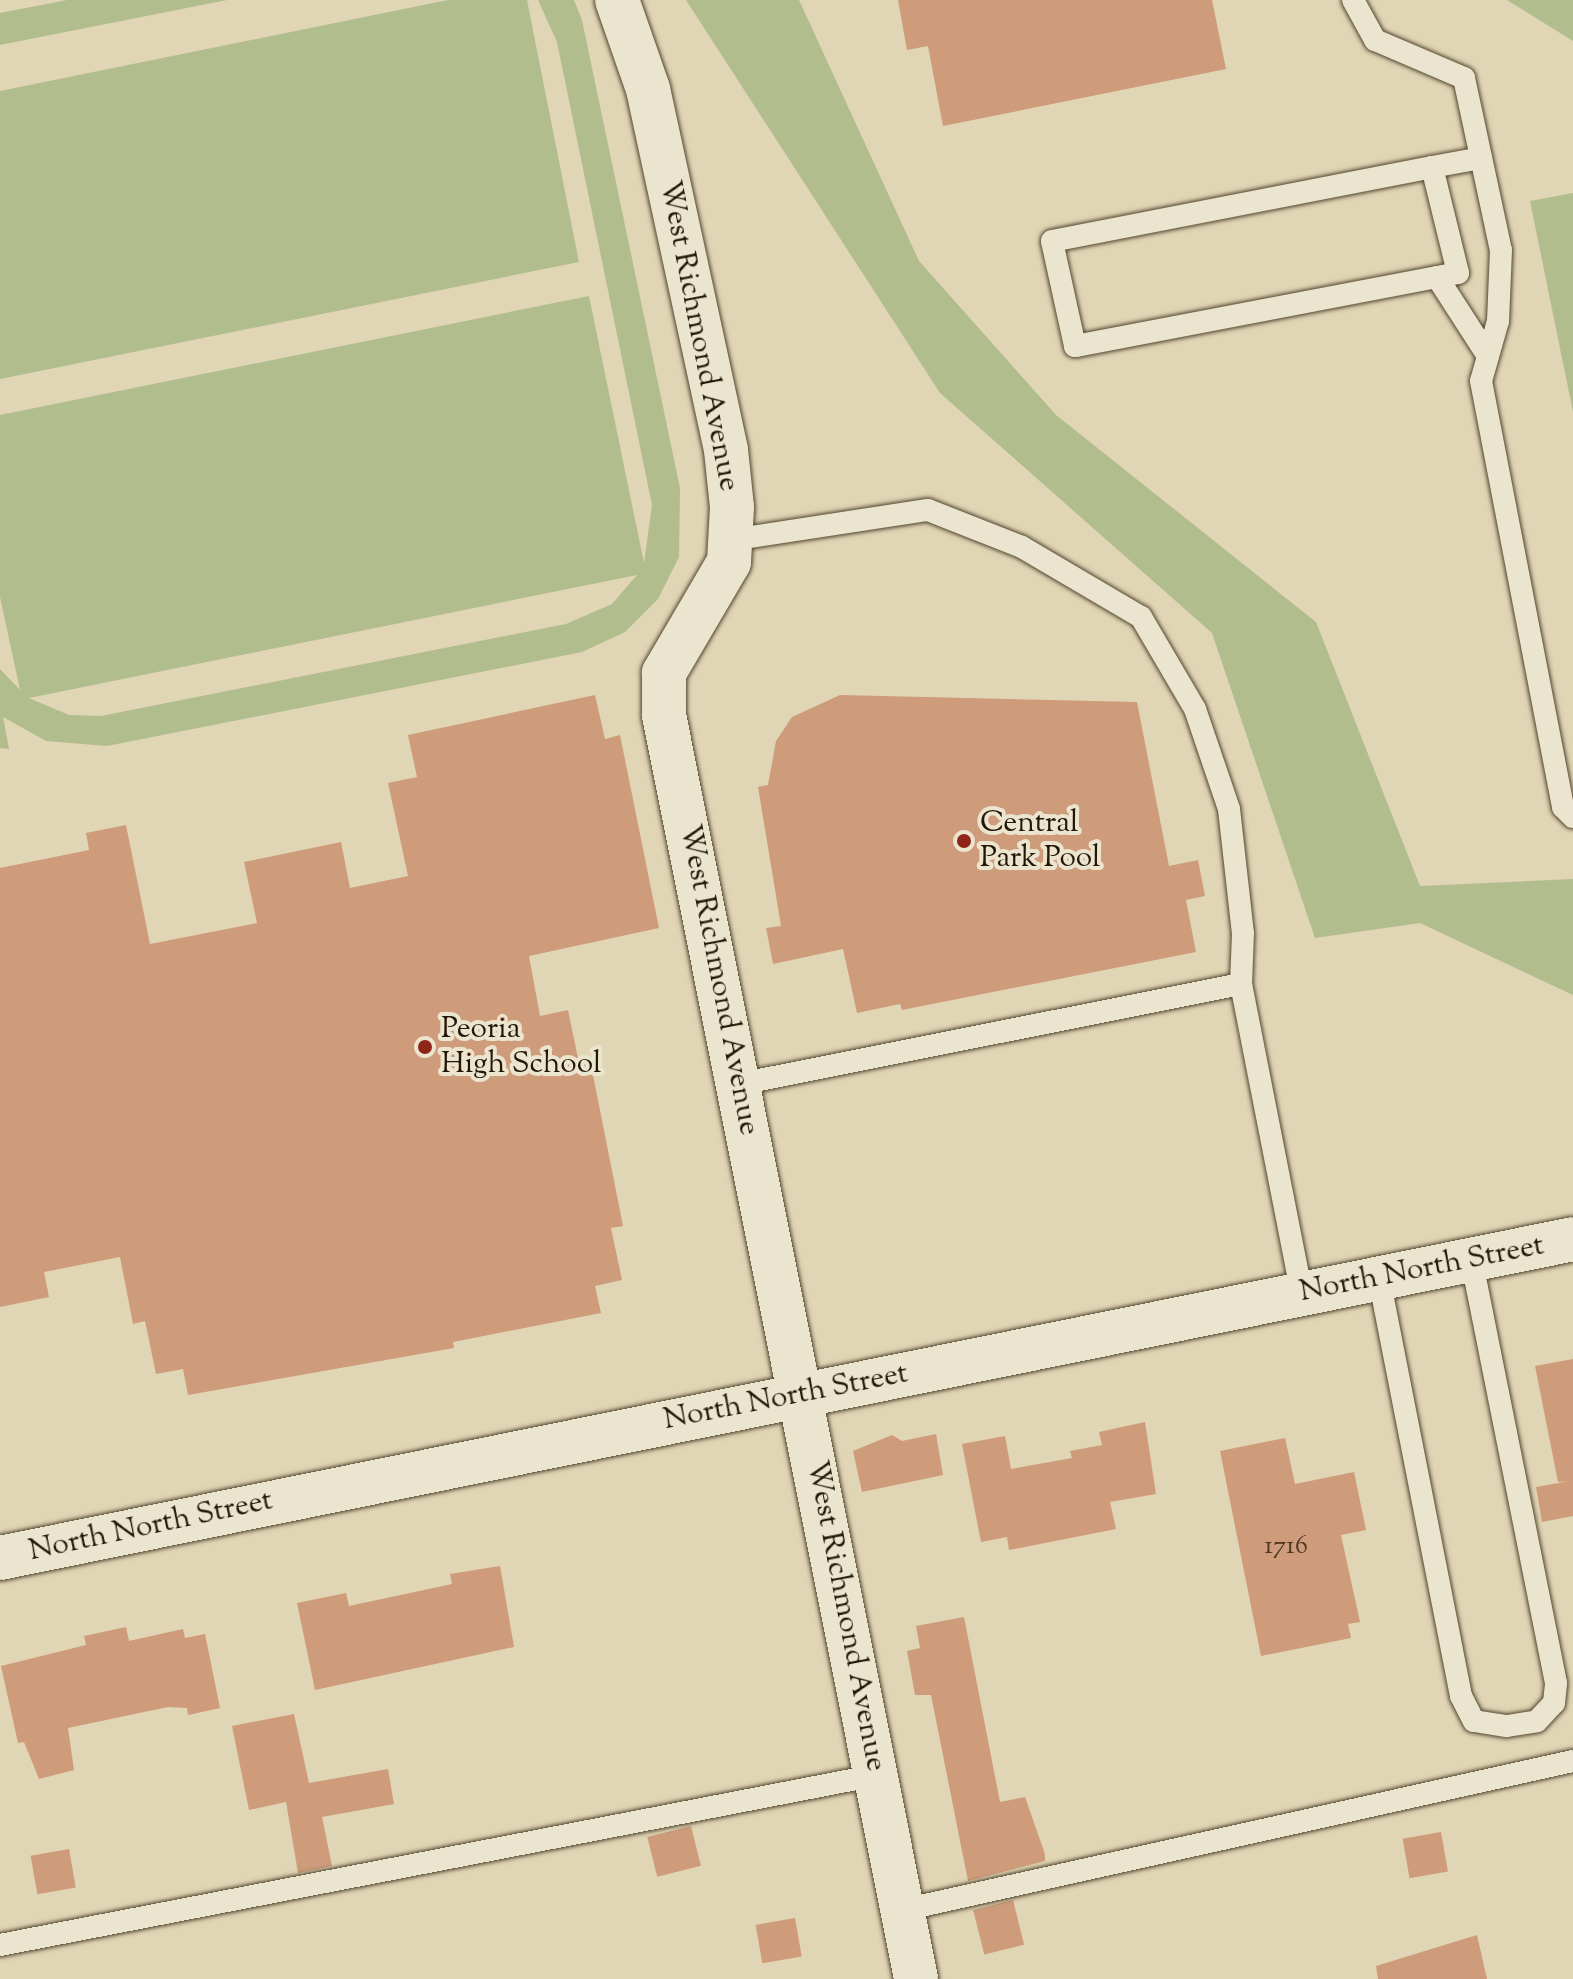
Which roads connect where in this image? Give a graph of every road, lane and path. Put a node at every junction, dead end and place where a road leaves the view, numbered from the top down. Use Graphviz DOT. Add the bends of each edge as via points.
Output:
graph roads {
  1 [pos="617,0"];
  2 [pos="1353,0"];
  3 [pos="1481,158"];
  4 [pos="1432,167"];
  5 [pos="1437,277"];
  6 [pos="1488,356"];
  7 [pos="731,540"];
  8 [pos="1573,817"];
  9 [pos="1241,984"];
  10 [pos="739,1084"];
  11 [pos="1573,1239"];
  12 [pos="1471,1259"];
  13 [pos="1379,1278"];
  14 [pos="1302,1294"];
  15 [pos="802,1394"];
  16 [pos="0,1558"];
  17 [pos="1573,1761"];
  18 [pos="877,1775"];
  19 [pos="903,1910"];
  20 [pos="0,1945"];
  21 [pos="916,1979"];
  1 -- 7 [label="street, West Richmond Avenue" via="648,89 726,450"];
  2 -- 3 [label="lane" via="1375,40 1464,78"];
  3 -- 4 [label="lane"];
  3 -- 6 [label="lane" via="1501,250 1498,321"];
  4 -- 5 [label="lane" via="1458,273"];
  4 -- 5 [label="lane" via="1052,241 1075,346"];
  5 -- 6 [label="lane"];
  6 -- 8 [label="lane" via="1481,381 1563,807"];
  7 -- 9 [label="lane" via="928,510 1022,547 1141,617 1195,709 1229,809 1243,933"];
  7 -- 10 [label="street, West Richmond Avenue" via="717,590 676,646 662,694"];
  9 -- 10 [label="lane"];
  9 -- 14 [label="lane"];
  10 -- 15 [label="street, West Richmond Avenue"];
  11 -- 12 [label="street, North North Street"];
  12 -- 13 [label="street, North North Street"];
  12 -- 13 [label="lane" via="1556,1683 1554,1703 1537,1721 1507,1726 1474,1721 1461,1696"];
  13 -- 14 [label="street, North North Street"];
  14 -- 15 [label="street, North North Street"];
  15 -- 16 [label="street, North North Street"];
  15 -- 18 [label="street, West Richmond Avenue"];
  17 -- 19 [label="lane"];
  18 -- 19 [label="street, West Richmond Avenue"];
  18 -- 20 [label="lane"];
  19 -- 21 [label="street, West Richmond Avenue"];
}
